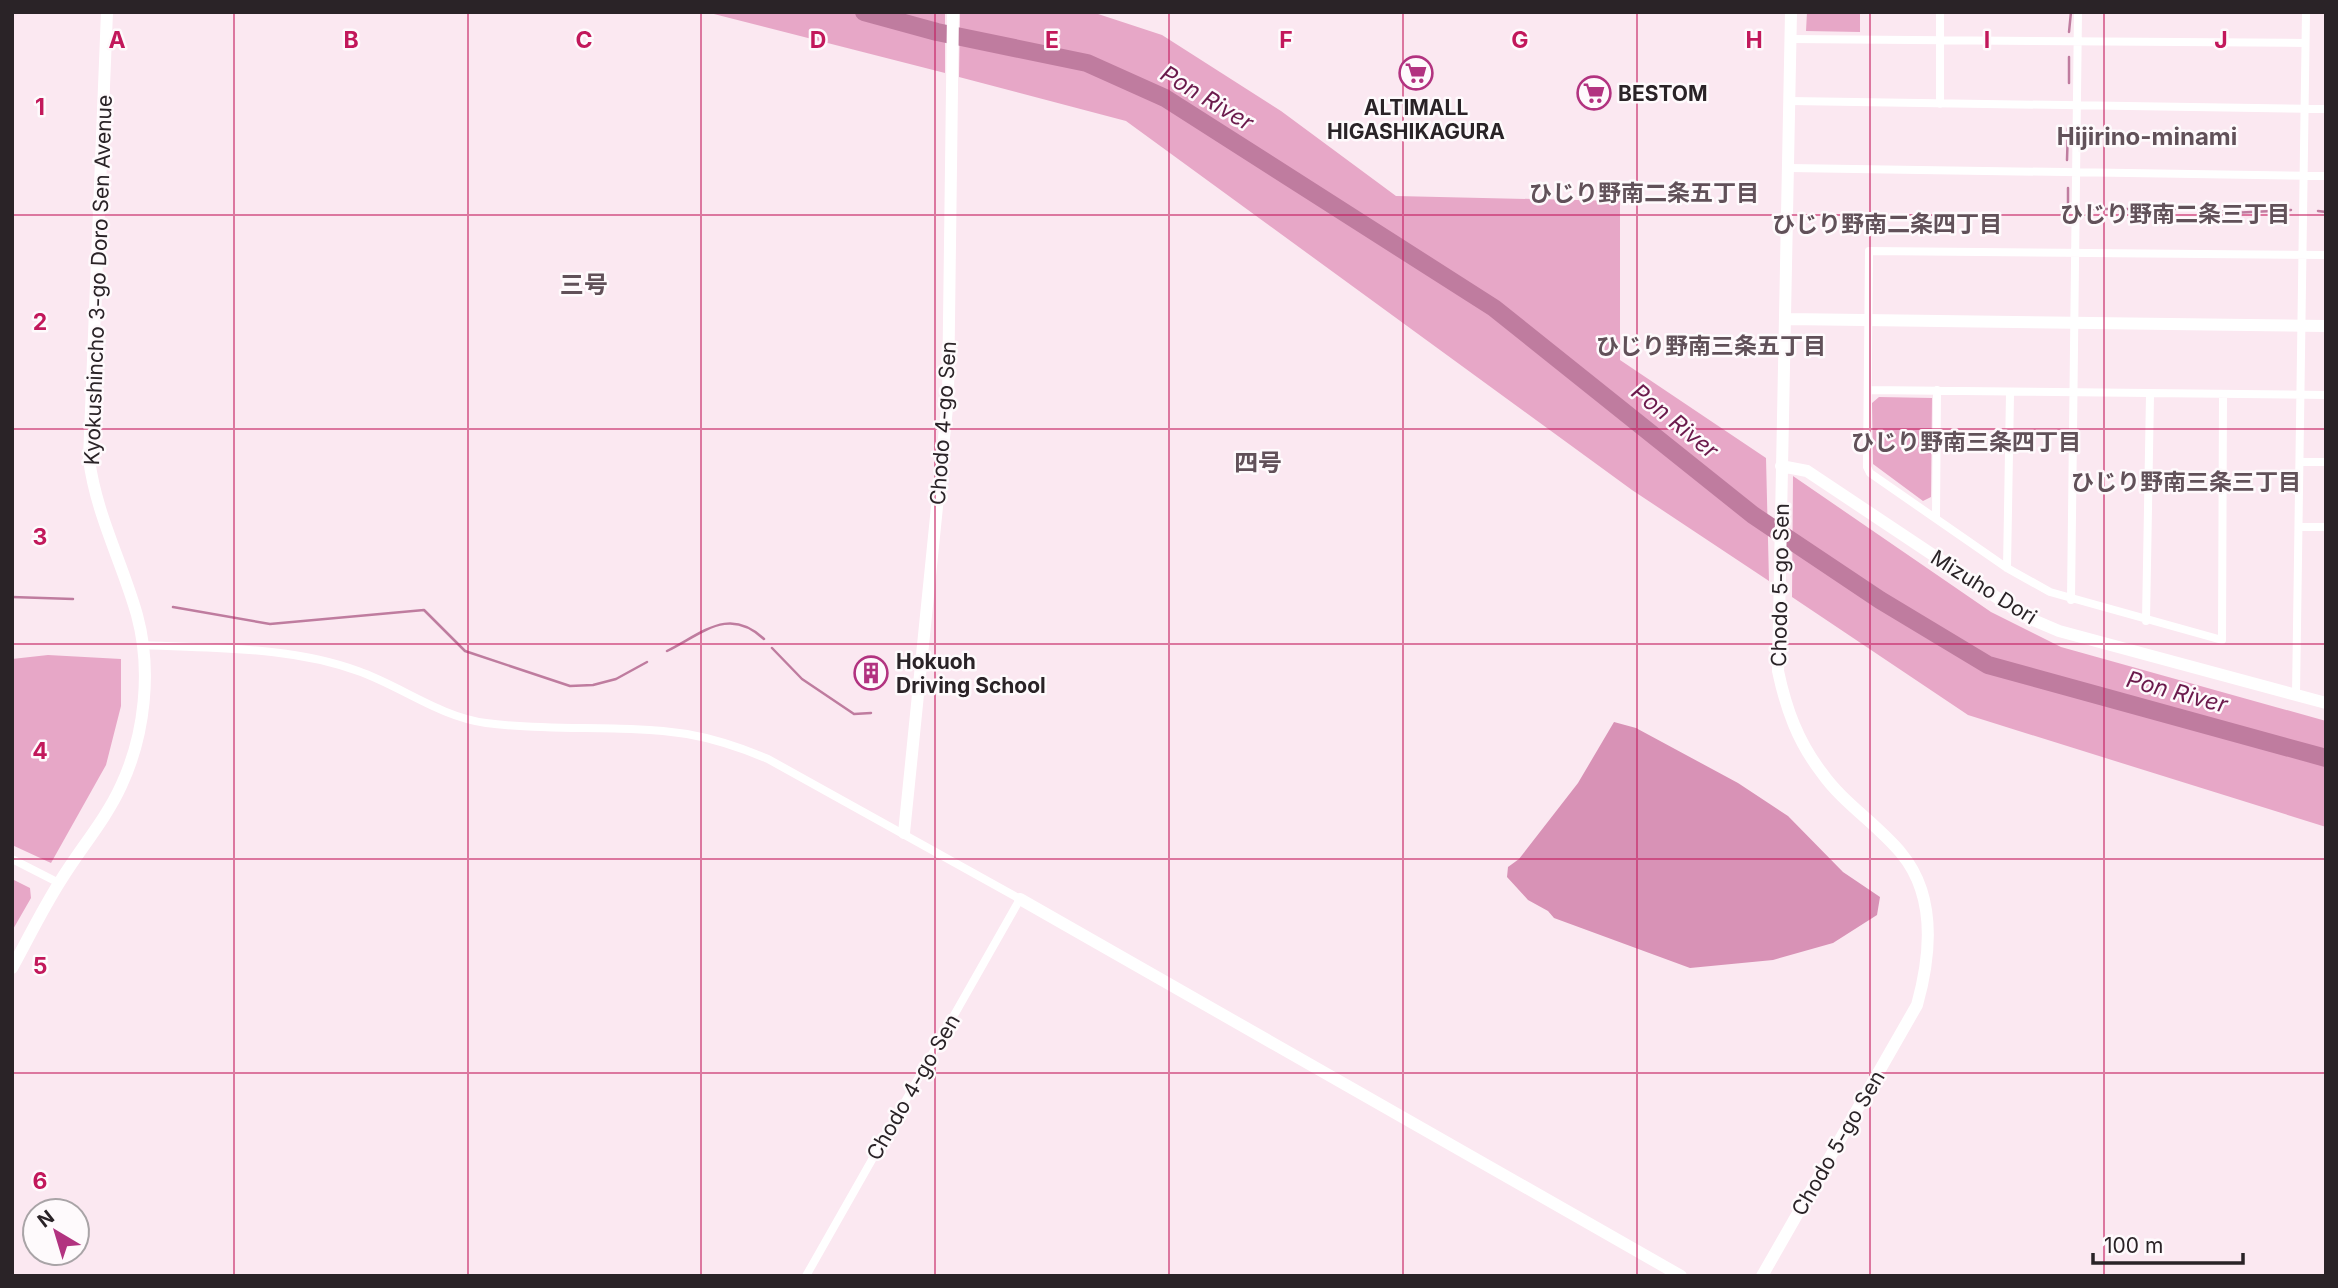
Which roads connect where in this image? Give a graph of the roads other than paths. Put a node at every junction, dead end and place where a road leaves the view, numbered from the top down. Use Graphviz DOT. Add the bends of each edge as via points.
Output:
graph roads {
  1 [pos="107,12"];
  2 [pos="953,12"];
  3 [pos="1791,12"];
  4 [pos="1940,12"];
  5 [pos="2078,12"];
  6 [pos="2306,12"];
  7 [pos="1790,39"];
  8 [pos="1940,41"];
  9 [pos="2078,42"];
  10 [pos="2305,43"];
  11 [pos="1790,100"];
  12 [pos="1940,104"];
  13 [pos="2078,106"];
  14 [pos="2304,109"];
  15 [pos="2326,109"];
  16 [pos="1789,169"];
  17 [pos="2078,173"];
  18 [pos="2303,175"];
  19 [pos="2326,176"];
  20 [pos="2076,252"];
  21 [pos="2304,255"];
  22 [pos="2326,255"];
  23 [pos="1787,318"];
  24 [pos="1868,320"];
  25 [pos="2076,323"];
  26 [pos="2302,326"];
  27 [pos="2326,326"];
  28 [pos="1868,390"];
  29 [pos="1937,390"];
  30 [pos="2010,394"];
  31 [pos="2075,394"];
  32 [pos="2150,395"];
  33 [pos="2223,395"];
  34 [pos="2301,395"];
  35 [pos="2326,395"];
  36 [pos="2300,462"];
  37 [pos="2326,462"];
  38 [pos="1781,466"];
  39 [pos="1936,517"];
  40 [pos="2300,527"];
  41 [pos="2326,527"];
  42 [pos="2007,568"];
  43 [pos="2071,600"];
  44 [pos="2146,621"];
  45 [pos="143,645"];
  46 [pos="2296,695"];
  47 [pos="2326,703"];
  48 [pos="904,832"];
  49 [pos="12,859"];
  50 [pos="59,883"];
  51 [pos="1020,899"];
  52 [pos="12,968"];
  53 [pos="806,1276"];
  54 [pos="1681,1276"];
  55 [pos="1762,1276"];
  1 -- 45 [label="street, Kyokushincho 3-go Doro Sen Avenue" via="89,459 95,501"];
  2 -- 48 [label="street, Chodo 4-go Sen" via="948,398"];
  3 -- 7 [label="street, Chodo 5-go Sen"];
  4 -- 8 [label="street"];
  5 -- 9 [label="street"];
  6 -- 10 [label="street"];
  7 -- 8 [label="street"];
  7 -- 11 [label="street, Chodo 5-go Sen"];
  8 -- 9 [label="street"];
  8 -- 12 [label="street"];
  9 -- 10 [label="street"];
  9 -- 13 [label="street"];
  10 -- 14 [label="street"];
  11 -- 12 [label="street"];
  11 -- 16 [label="street, Chodo 5-go Sen"];
  12 -- 13 [label="street"];
  13 -- 14 [label="street"];
  13 -- 17 [label="street"];
  14 -- 15 [label="street"];
  14 -- 18 [label="street"];
  16 -- 17 [label="street"];
  16 -- 23 [label="street, Chodo 5-go Sen"];
  17 -- 18 [label="street"];
  17 -- 20 [label="street"];
  18 -- 19 [label="street"];
  18 -- 21 [label="street"];
  20 -- 21 [label="street"];
  20 -- 24 [label="street" via="1869,251"];
  20 -- 25 [label="street"];
  21 -- 22 [label="street"];
  21 -- 26 [label="street"];
  23 -- 24 [label="street"];
  23 -- 38 [label="street, Chodo 5-go Sen"];
  24 -- 25 [label="street"];
  24 -- 28 [label="street"];
  25 -- 26 [label="street"];
  25 -- 31 [label="street"];
  26 -- 27 [label="street"];
  26 -- 34 [label="street"];
  28 -- 29 [label="street"];
  28 -- 39 [label="street" via="1870,473"];
  29 -- 30 [label="street"];
  29 -- 39 [label="street"];
  30 -- 31 [label="street"];
  30 -- 42 [label="street"];
  31 -- 32 [label="street"];
  31 -- 43 [label="street"];
  32 -- 33 [label="street"];
  32 -- 44 [label="street"];
  33 -- 34 [label="street"];
  33 -- 44 [label="street" via="2222,640"];
  34 -- 35 [label="street"];
  34 -- 36 [label="street"];
  36 -- 37 [label="street"];
  36 -- 40 [label="street"];
  38 -- 46 [label="street, Mizuho Dori" via="1807,471 2026,617 2059,631"];
  38 -- 55 [label="street, Chodo 5-go Sen" via="1778,671 1785,705 1800,741 1823,775 1902,854 1921,887 1929,930 1928,965 1917,1005"];
  39 -- 42 [label="street"];
  40 -- 41 [label="street"];
  40 -- 46 [label="street"];
  42 -- 43 [label="street"];
  43 -- 44 [label="street"];
  45 -- 48 [label="street" via="268,651 321,660 360,671 440,709 483,723 656,732 727,743 768,759"];
  45 -- 50 [label="street, Kyokushincho 3-go Doro Sen Avenue" via="138,742 120,788"];
  46 -- 47 [label="street, Mizuho Dori"];
  48 -- 51 [label="street"];
  49 -- 50 [label="street"];
  50 -- 52 [label="street, Kyokushincho 3-go Doro Sen Avenue"];
  51 -- 53 [label="street, Chodo 4-go Sen"];
  51 -- 54 [label="street"];
}
